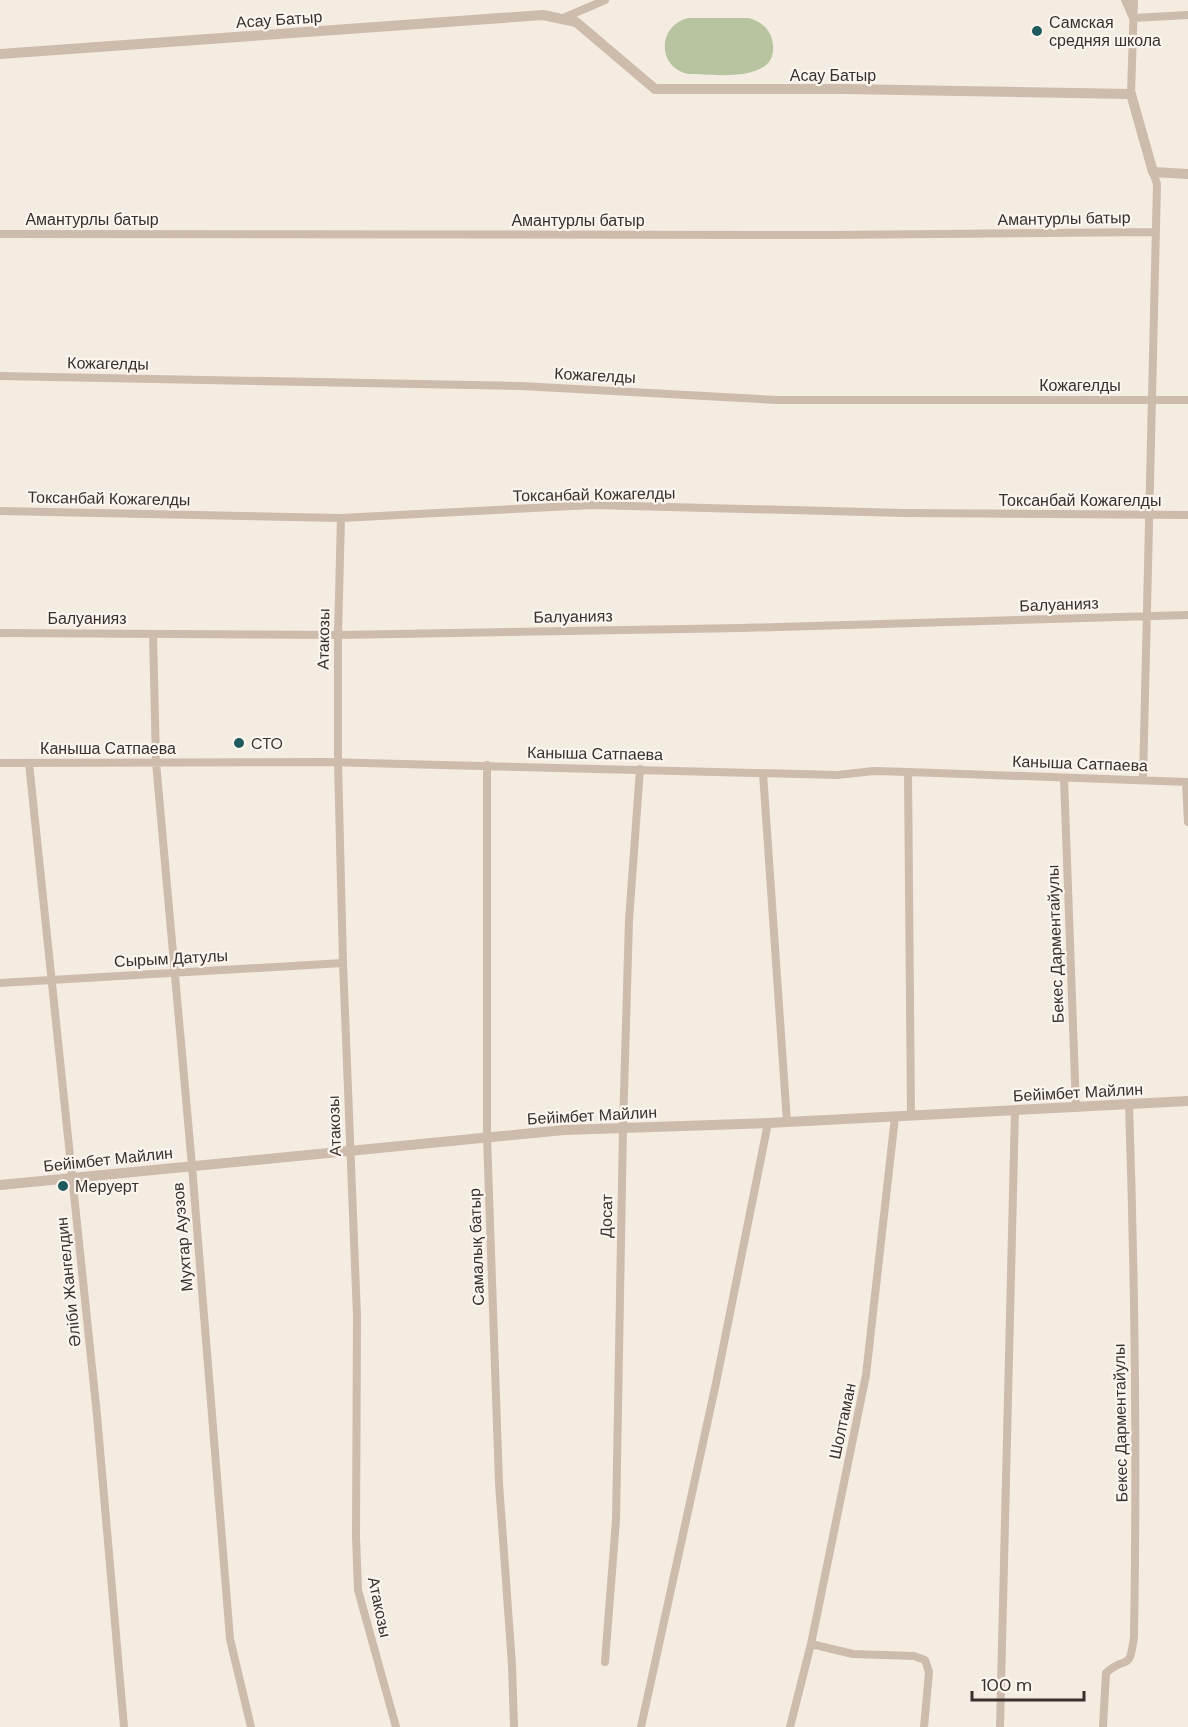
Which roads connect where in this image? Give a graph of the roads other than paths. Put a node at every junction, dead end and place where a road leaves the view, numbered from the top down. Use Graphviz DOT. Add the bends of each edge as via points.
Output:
graph roads {
  1 [pos="605,0"];
  2 [pos="1125,0"];
  3 [pos="1134,0"];
  4 [pos="1188,15"];
  5 [pos="1134,18"];
  6 [pos="561,19"];
  7 [pos="0,54"];
  8 [pos="1131,94"];
  9 [pos="1153,172"];
  10 [pos="1188,174"];
  11 [pos="1155,232"];
  12 [pos="0,234"];
  13 [pos="0,376"];
  14 [pos="1151,400"];
  15 [pos="1188,400"];
  16 [pos="0,511"];
  17 [pos="1150,515"];
  18 [pos="1188,515"];
  19 [pos="341,518"];
  20 [pos="1188,615"];
  21 [pos="1146,617"];
  22 [pos="0,633"];
  23 [pos="153,634"];
  24 [pos="338,634"];
  25 [pos="156,762"];
  26 [pos="338,762"];
  27 [pos="0,763"];
  28 [pos="29,763"];
  29 [pos="487,765"];
  30 [pos="640,769"];
  31 [pos="908,772"];
  32 [pos="763,773"];
  33 [pos="1064,778"];
  34 [pos="1143,780"];
  35 [pos="1187,782"];
  36 [pos="1188,822"];
  37 [pos="343,963"];
  38 [pos="174,972"];
  39 [pos="51,980"];
  40 [pos="0,983"];
  41 [pos="1188,1101"];
  42 [pos="1129,1104"];
  43 [pos="1076,1108"];
  44 [pos="1015,1110"];
  45 [pos="911,1116"];
  46 [pos="895,1117"];
  47 [pos="787,1122"];
  48 [pos="768,1123"];
  49 [pos="623,1128"];
  50 [pos="487,1137"];
  51 [pos="350,1151"];
  52 [pos="192,1166"];
  53 [pos="72,1178"];
  54 [pos="0,1185"];
  55 [pos="812,1644"];
  56 [pos="605,1662"];
  57 [pos="124,1727"];
  58 [pos="251,1727"];
  59 [pos="396,1727"];
  60 [pos="514,1727"];
  61 [pos="641,1727"];
  62 [pos="790,1727"];
  63 [pos="924,1727"];
  64 [pos="1000,1727"];
  65 [pos="1103,1727"];
  1 -- 6 [label="street, Асау Батыр"];
  2 -- 5 [label="street"];
  3 -- 5 [label="street"];
  4 -- 5 [label="street"];
  5 -- 8 [label="street"];
  6 -- 7 [label="street, Асау Батыр" via="543,15"];
  6 -- 8 [label="street, Асау Батыр" via="576,22 655,89"];
  8 -- 9 [label="street"];
  9 -- 10 [label="street"];
  9 -- 11 [label="street" via="1157,184"];
  11 -- 12 [label="street, Амантурлы батыр" via="830,236"];
  11 -- 14 [label="street"];
  13 -- 14 [label="street, Кожагелды" via="521,387 777,400"];
  14 -- 15 [label="street, Кожагелды"];
  14 -- 17 [label="street"];
  16 -- 19 [label="street, Токсанбай Кожагелды"];
  17 -- 18 [label="street, Токсанбай Кожагелды"];
  17 -- 19 [label="street, Токсанбай Кожагелды" via="592,506"];
  17 -- 21 [label="street"];
  19 -- 24 [label="street, Атакозы"];
  20 -- 21 [label="street, Балуанияз"];
  21 -- 24 [label="street, Балуанияз"];
  21 -- 34 [label="street"];
  22 -- 23 [label="street, Балуанияз"];
  23 -- 24 [label="street, Балуанияз"];
  23 -- 25 [label="street, Мухтар Ауэзов"];
  24 -- 26 [label="street, Атакозы"];
  25 -- 26 [label="street, Каныша Сатпаева"];
  25 -- 28 [label="street, Каныша Сатпаева"];
  25 -- 38 [label="street, Мухтар Ауэзов"];
  26 -- 29 [label="street, Каныша Сатпаева"];
  26 -- 37 [label="street, Атакозы"];
  27 -- 28 [label="street, Каныша Сатпаева"];
  28 -- 39 [label="street, Әліби Жангелдин"];
  29 -- 30 [label="street, Каныша Сатпаева"];
  29 -- 50 [label="street, Самалық батыр"];
  30 -- 32 [label="street, Каныша Сатпаева"];
  30 -- 49 [label="street, Досат" via="629,920"];
  31 -- 32 [label="street, Каныша Сатпаева"];
  31 -- 33 [label="street, Каныша Сатпаева"];
  31 -- 45 [label="street"];
  32 -- 47 [label="street"];
  33 -- 34 [label="street, Каныша Сатпаева"];
  33 -- 43 [label="street, Бекес Дарментайулы"];
  34 -- 35 [label="street, Каныша Сатпаева"];
  35 -- 36 [label="street"];
  37 -- 38 [label="street, Сырым Датулы"];
  37 -- 51 [label="street, Атакозы"];
  38 -- 39 [label="street, Сырым Датулы"];
  38 -- 52 [label="street, Мухтар Ауэзов"];
  39 -- 40 [label="street, Сырым Датулы"];
  39 -- 53 [label="street, Әліби Жангелдин"];
  41 -- 42 [label="street, Бейімбет Майлин"];
  42 -- 43 [label="street, Бейімбет Майлин"];
  42 -- 65 [label="street, Бекес Дарментайулы" via="1136,1441 1134,1637 1131,1658 1106,1673"];
  43 -- 44 [label="street, Бейімбет Майлин"];
  44 -- 45 [label="street, Бейімбет Майлин"];
  44 -- 64 [label="street"];
  45 -- 46 [label="street, Бейімбет Майлин"];
  46 -- 47 [label="street, Бейімбет Майлин"];
  46 -- 55 [label="street, Шолтаман" via="867,1375"];
  47 -- 48 [label="street, Бейімбет Майлин"];
  48 -- 49 [label="street, Бейімбет Майлин"];
  48 -- 61 [label="street"];
  49 -- 50 [label="street, Бейімбет Майлин"];
  49 -- 56 [label="street, Досат" via="616,1520"];
  50 -- 51 [label="street, Бейімбет Майлин"];
  50 -- 60 [label="street, Самалық батыр" via="499,1483"];
  51 -- 52 [label="street, Бейімбет Майлин"];
  51 -- 59 [label="street, Атакозы" via="357,1316 358,1590"];
  52 -- 53 [label="street, Бейімбет Майлин"];
  52 -- 58 [label="street, Мухтар Ауэзов" via="230,1639"];
  53 -- 54 [label="street, Бейімбет Майлин"];
  53 -- 57 [label="street, Әліби Жангелдин"];
  55 -- 62 [label="street, Шолтаман"];
  55 -- 63 [label="street" via="853,1654 914,1656 926,1660 929,1672"];
}
